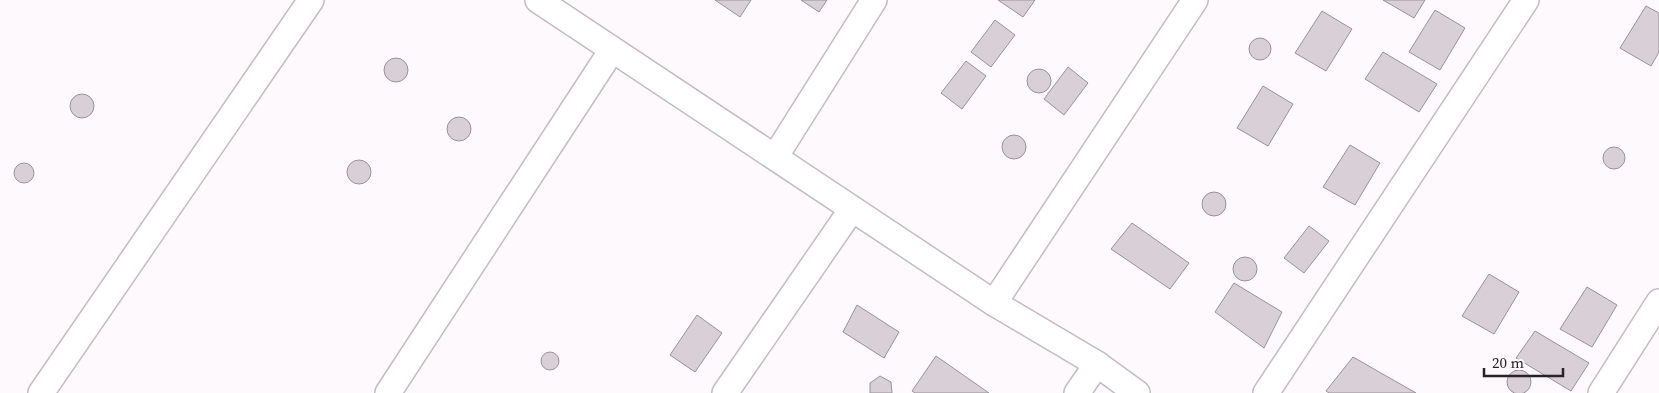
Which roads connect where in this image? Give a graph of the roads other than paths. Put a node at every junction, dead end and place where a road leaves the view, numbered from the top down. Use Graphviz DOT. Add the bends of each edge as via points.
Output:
graph roads {
  1 [pos="311,0"];
  2 [pos="874,0"];
  3 [pos="1195,0"];
  4 [pos="1526,0"];
  5 [pos="540,1"];
  6 [pos="612,50"];
  7 [pos="774,157"];
  8 [pos="852,209"];
  9 [pos="1659,302"];
  10 [pos="994,303"];
  11 [pos="1097,364"];
  12 [pos="41,393"];
  13 [pos="388,393"];
  14 [pos="725,393"];
  15 [pos="1077,393"];
  16 [pos="1137,393"];
  17 [pos="1266,393"];
  18 [pos="1601,393"];
  1 -- 12 [label="street"];
  2 -- 7 [label="street"];
  3 -- 10 [label="street"];
  4 -- 17 [label="street"];
  5 -- 6 [label="street"];
  6 -- 7 [label="street"];
  6 -- 13 [label="street"];
  7 -- 8 [label="street"];
  8 -- 10 [label="street"];
  8 -- 14 [label="street"];
  9 -- 18 [label="street"];
  10 -- 11 [label="street"];
  11 -- 15 [label="street"];
  11 -- 16 [label="street"];
}
